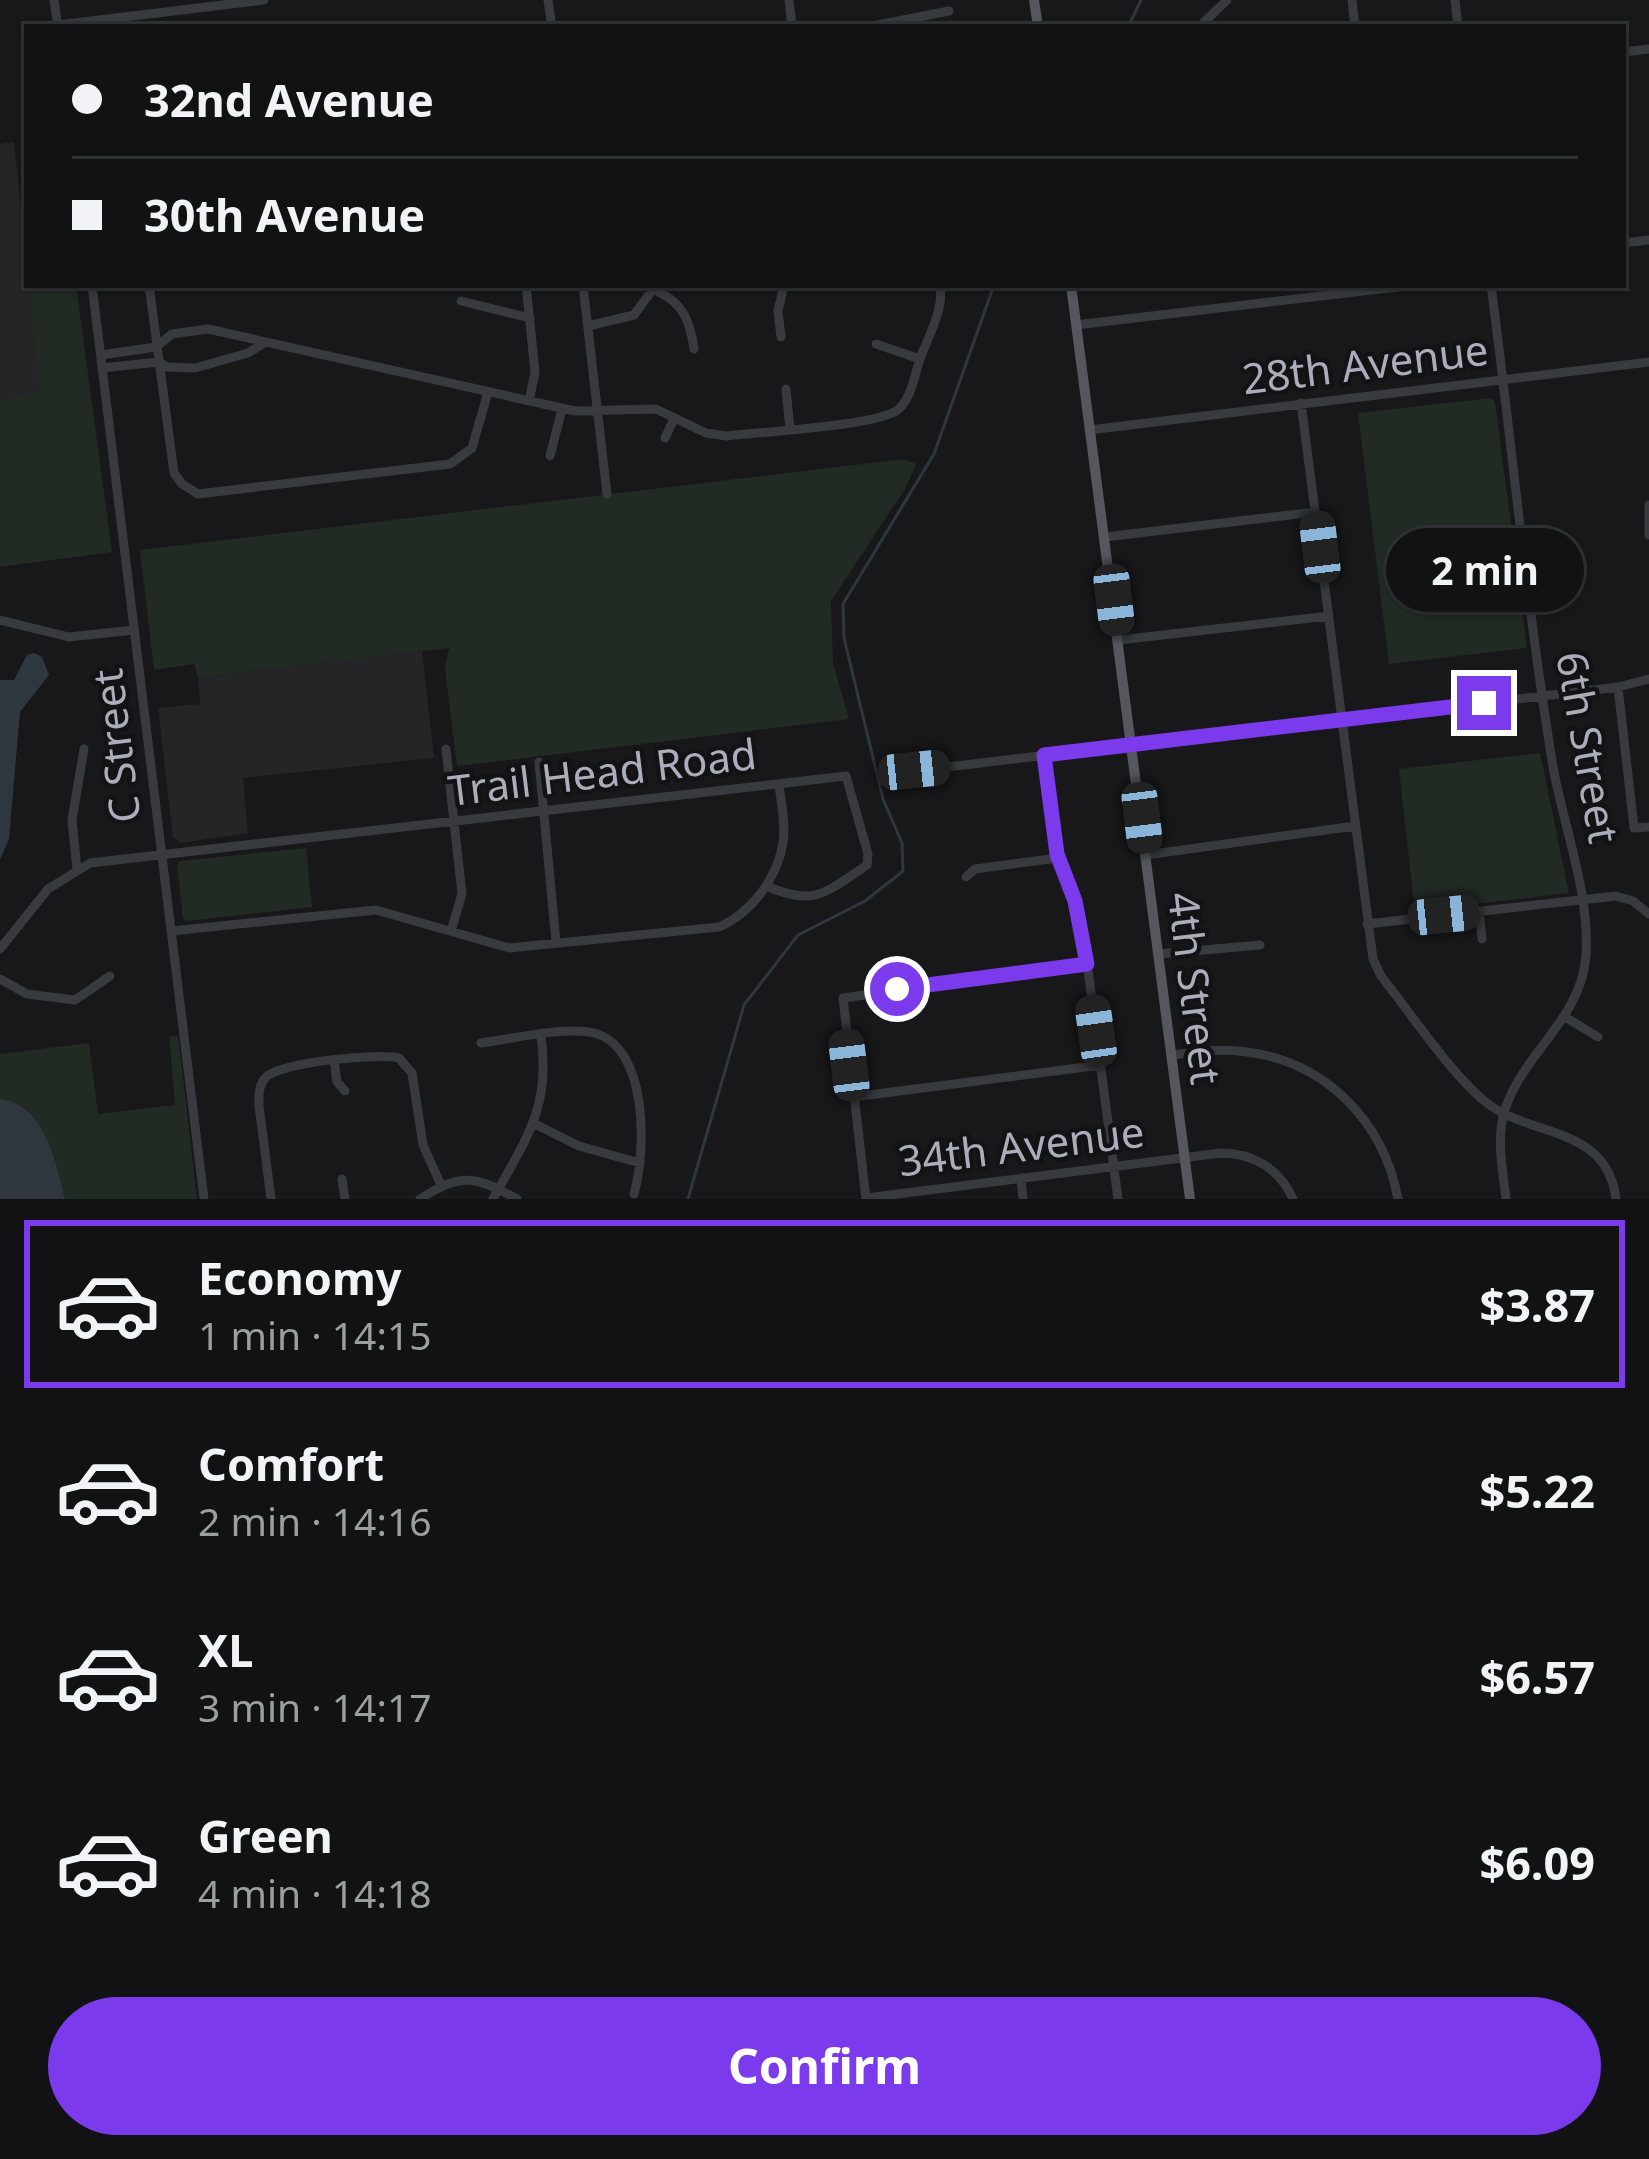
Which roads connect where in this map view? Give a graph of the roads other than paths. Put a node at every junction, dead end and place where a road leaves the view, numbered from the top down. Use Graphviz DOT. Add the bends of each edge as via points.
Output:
graph roads {
  1 [pos="264,0"];
  2 [pos="1227,0"];
  3 [pos="949,11"];
  4 [pos="74,24"];
  5 [pos="883,24"];
  6 [pos="1202,24"];
  7 [pos="92,288"];
  8 [pos="149,288"];
  9 [pos="526,288"];
  10 [pos="583,288"];
  11 [pos="650,288"];
  12 [pos="655,288"];
  13 [pos="783,288"];
  14 [pos="940,288"];
  15 [pos="1071,288"];
  16 [pos="1389,288"];
  17 [pos="1491,288"];
  18 [pos="461,301"];
  19 [pos="530,318"];
  20 [pos="1076,325"];
  21 [pos="588,326"];
  22 [pos="781,337"];
  23 [pos="264,343"];
  24 [pos="876,344"];
  25 [pos="156,347"];
  26 [pos="694,349"];
  27 [pos="100,355"];
  28 [pos="920,359"];
  29 [pos="158,362"];
  30 [pos="1649,362"];
  31 [pos="102,368"];
  32 [pos="1503,380"];
  33 [pos="786,389"];
  34 [pos="488,392"];
  35 [pos="529,401"];
  36 [pos="1301,403"];
  37 [pos="562,409"];
  38 [pos="598,411"];
  39 [pos="674,419"];
  40 [pos="790,429"];
  41 [pos="1088,430"];
  42 [pos="665,438"];
  43 [pos="550,456"];
  44 [pos="607,494"];
  45 [pos="1649,505"];
  46 [pos="1315,512"];
  47 [pos="1649,536"];
  48 [pos="1106,537"];
  49 [pos="1328,616"];
  50 [pos="0,620"];
  51 [pos="134,630"];
  52 [pos="1119,640"];
  53 [pos="1649,680"];
  54 [pos="1618,687"];
  55 [pos="1544,696"];
  56 [pos="1342,720"];
  57 [pos="1132,745"];
  58 [pos="84,749"];
  59 [pos="446,749"];
  60 [pos="1044,755"];
  61 [pos="539,762"];
  62 [pos="902,779"];
  63 [pos="779,784"];
  64 [pos="542,811"];
  65 [pos="456,820"];
  66 [pos="1355,826"];
  67 [pos="1649,827"];
  68 [pos="161,855"];
  69 [pos="1146,855"];
  70 [pos="1058,858"];
  71 [pos="76,869"];
  72 [pos="967,877"];
  73 [pos="766,886"];
  74 [pos="1580,900"];
  75 [pos="1479,911"];
  76 [pos="1649,914"];
  77 [pos="1367,924"];
  78 [pos="171,931"];
  79 [pos="451,931"];
  80 [pos="1482,939"];
  81 [pos="556,942"];
  82 [pos="1260,945"];
  83 [pos="0,949"];
  84 [pos="1159,954"];
  85 [pos="1087,964"];
  86 [pos="110,976"];
  87 [pos="0,979"];
  88 [pos="1565,1017"];
  89 [pos="542,1036"];
  90 [pos="1598,1037"];
  91 [pos="481,1043"];
  92 [pos="1172,1055"];
  93 [pos="334,1061"];
  94 [pos="1101,1065"];
  95 [pos="345,1091"];
  96 [pos="854,1097"];
  97 [pos="1504,1112"];
  98 [pos="533,1124"];
  99 [pos="1185,1157"];
  100 [pos="640,1162"];
  101 [pos="1114,1166"];
  102 [pos="1021,1178"];
  103 [pos="342,1179"];
  104 [pos="441,1185"];
  105 [pos="496,1194"];
  106 [pos="634,1194"];
  107 [pos="927,1195"];
  108 [pos="866,1198"];
  109 [pos="204,1199"];
  110 [pos="271,1199"];
  111 [pos="345,1199"];
  112 [pos="420,1199"];
  113 [pos="517,1199"];
  114 [pos="1023,1199"];
  115 [pos="1118,1199"];
  116 [pos="1190,1199"];
  117 [pos="1293,1199"];
  118 [pos="1398,1199"];
  119 [pos="1506,1199"];
  120 [pos="1616,1199"];
  1 -- 4 [label="street"];
  2 -- 6 [label="street"];
  3 -- 5 [label="street"];
  7 -- 27 [label="street, C Street"];
  8 -- 25 [label="street"];
  9 -- 19 [label="street"];
  10 -- 21 [label="street"];
  11 -- 21 [label="street" via="634,315"];
  12 -- 26 [label="street" via="687,315"];
  13 -- 22 [label="street"];
  14 -- 28 [label="street"];
  15 -- 20 [label="main road, 4th Street"];
  16 -- 20 [label="street"];
  17 -- 32 [label="street, 6th Street"];
  18 -- 19 [label="street"];
  19 -- 35 [label="street"];
  20 -- 41 [label="main road, 4th Street"];
  21 -- 38 [label="street"];
  23 -- 25 [label="street" via="198,328"];
  23 -- 29 [label="street" via="208,366"];
  23 -- 34 [label="street"];
  24 -- 28 [label="street"];
  25 -- 27 [label="street"];
  25 -- 29 [label="street"];
  27 -- 31 [label="street, C Street"];
  28 -- 40 [label="street" via="895,412"];
  29 -- 31 [label="street"];
  29 -- 34 [label="street" via="174,473 208,495 450,464 472,448"];
  30 -- 32 [label="street, 28th Avenue"];
  31 -- 51 [label="street, C Street"];
  32 -- 36 [label="street, 28th Avenue"];
  32 -- 55 [label="street, 6th Street"];
  33 -- 40 [label="street"];
  34 -- 35 [label="street"];
  35 -- 37 [label="street"];
  36 -- 41 [label="street, 28th Avenue"];
  36 -- 46 [label="street"];
  37 -- 38 [label="street"];
  37 -- 43 [label="street"];
  38 -- 39 [label="street" via="642,406"];
  38 -- 44 [label="street"];
  39 -- 40 [label="street" via="717,436"];
  39 -- 42 [label="street"];
  41 -- 48 [label="main road, 4th Street"];
  45 -- 47 [label="street"];
  46 -- 48 [label="street"];
  46 -- 49 [label="street"];
  48 -- 52 [label="main road, 4th Street"];
  49 -- 52 [label="street"];
  49 -- 56 [label="street"];
  50 -- 51 [label="street" via="69,637"];
  51 -- 68 [label="street, C Street"];
  52 -- 57 [label="main road, 4th Street"];
  53 -- 54 [label="street"];
  54 -- 55 [label="street"];
  54 -- 67 [label="street" via="1634,827"];
  55 -- 56 [label="street"];
  55 -- 74 [label="street, 6th Street"];
  56 -- 57 [label="street"];
  56 -- 66 [label="street"];
  57 -- 60 [label="street"];
  57 -- 69 [label="main road, 4th Street"];
  58 -- 71 [label="street" via="72,820"];
  59 -- 65 [label="street"];
  60 -- 62 [label="street" via="914,770"];
  60 -- 70 [label="street"];
  61 -- 64 [label="street"];
  63 -- 64 [label="street, Trail Head Road"];
  63 -- 73 [label="street" via="783,846"];
  63 -- 73 [label="street, Trail Head Road" via="846,776 868,860 830,890 797,899"];
  64 -- 65 [label="street, Trail Head Road"];
  64 -- 81 [label="street"];
  65 -- 68 [label="street, Trail Head Road"];
  65 -- 79 [label="street" via="462,894"];
  66 -- 69 [label="street"];
  66 -- 77 [label="street"];
  68 -- 71 [label="street, Trail Head Road"];
  68 -- 78 [label="street, C Street"];
  69 -- 84 [label="main road, 4th Street"];
  70 -- 72 [label="street" via="975,869"];
  70 -- 85 [label="street"];
  71 -- 83 [label="street" via="48,889"];
  73 -- 81 [label="street" via="740,917 718,927"];
  74 -- 75 [label="street"];
  74 -- 76 [label="street" via="1625,898"];
  74 -- 88 [label="street, 6th Street" via="1586,952"];
  75 -- 77 [label="street"];
  75 -- 80 [label="street"];
  77 -- 97 [label="street" via="1381,976 1480,1097"];
  78 -- 79 [label="street" via="376,910"];
  78 -- 109 [label="street, C Street"];
  79 -- 81 [label="street" via="509,948"];
  82 -- 84 [label="street"];
  84 -- 92 [label="main road, 4th Street"];
  85 -- 94 [label="street"];
  85 -- 96 [label="street" via="852,995 842,1001"];
  86 -- 87 [label="street" via="74,1000 27,994"];
  88 -- 90 [label="street"];
  88 -- 97 [label="street, 6th Street"];
  89 -- 91 [label="street"];
  89 -- 98 [label="street" via="545,1087"];
  89 -- 100 [label="street" via="594,1033 620,1048 632,1069"];
  92 -- 99 [label="main road, 4th Street"];
  92 -- 118 [label="street" via="1247,1052 1327,1082 1378,1140"];
  93 -- 95 [label="street"];
  93 -- 104 [label="street" via="389,1056 406,1064"];
  93 -- 110 [label="street" via="274,1071 260,1088"];
  94 -- 96 [label="street"];
  94 -- 101 [label="street"];
  96 -- 108 [label="street"];
  97 -- 119 [label="street, 6th Street"];
  97 -- 120 [label="street" via="1598,1154"];
  98 -- 100 [label="street" via="579,1147"];
  98 -- 105 [label="street"];
  99 -- 101 [label="street, 34th Avenue"];
  99 -- 116 [label="main road, 4th Street"];
  99 -- 117 [label="street, 34th Avenue" via="1254,1159"];
  100 -- 106 [label="street"];
  101 -- 102 [label="street, 34th Avenue"];
  101 -- 115 [label="street"];
  102 -- 107 [label="street, 34th Avenue"];
  102 -- 114 [label="street"];
  103 -- 111 [label="street"];
  104 -- 105 [label="street" via="470,1178"];
  104 -- 112 [label="street"];
  105 -- 113 [label="street"];
  107 -- 108 [label="street, 34th Avenue"];
}
